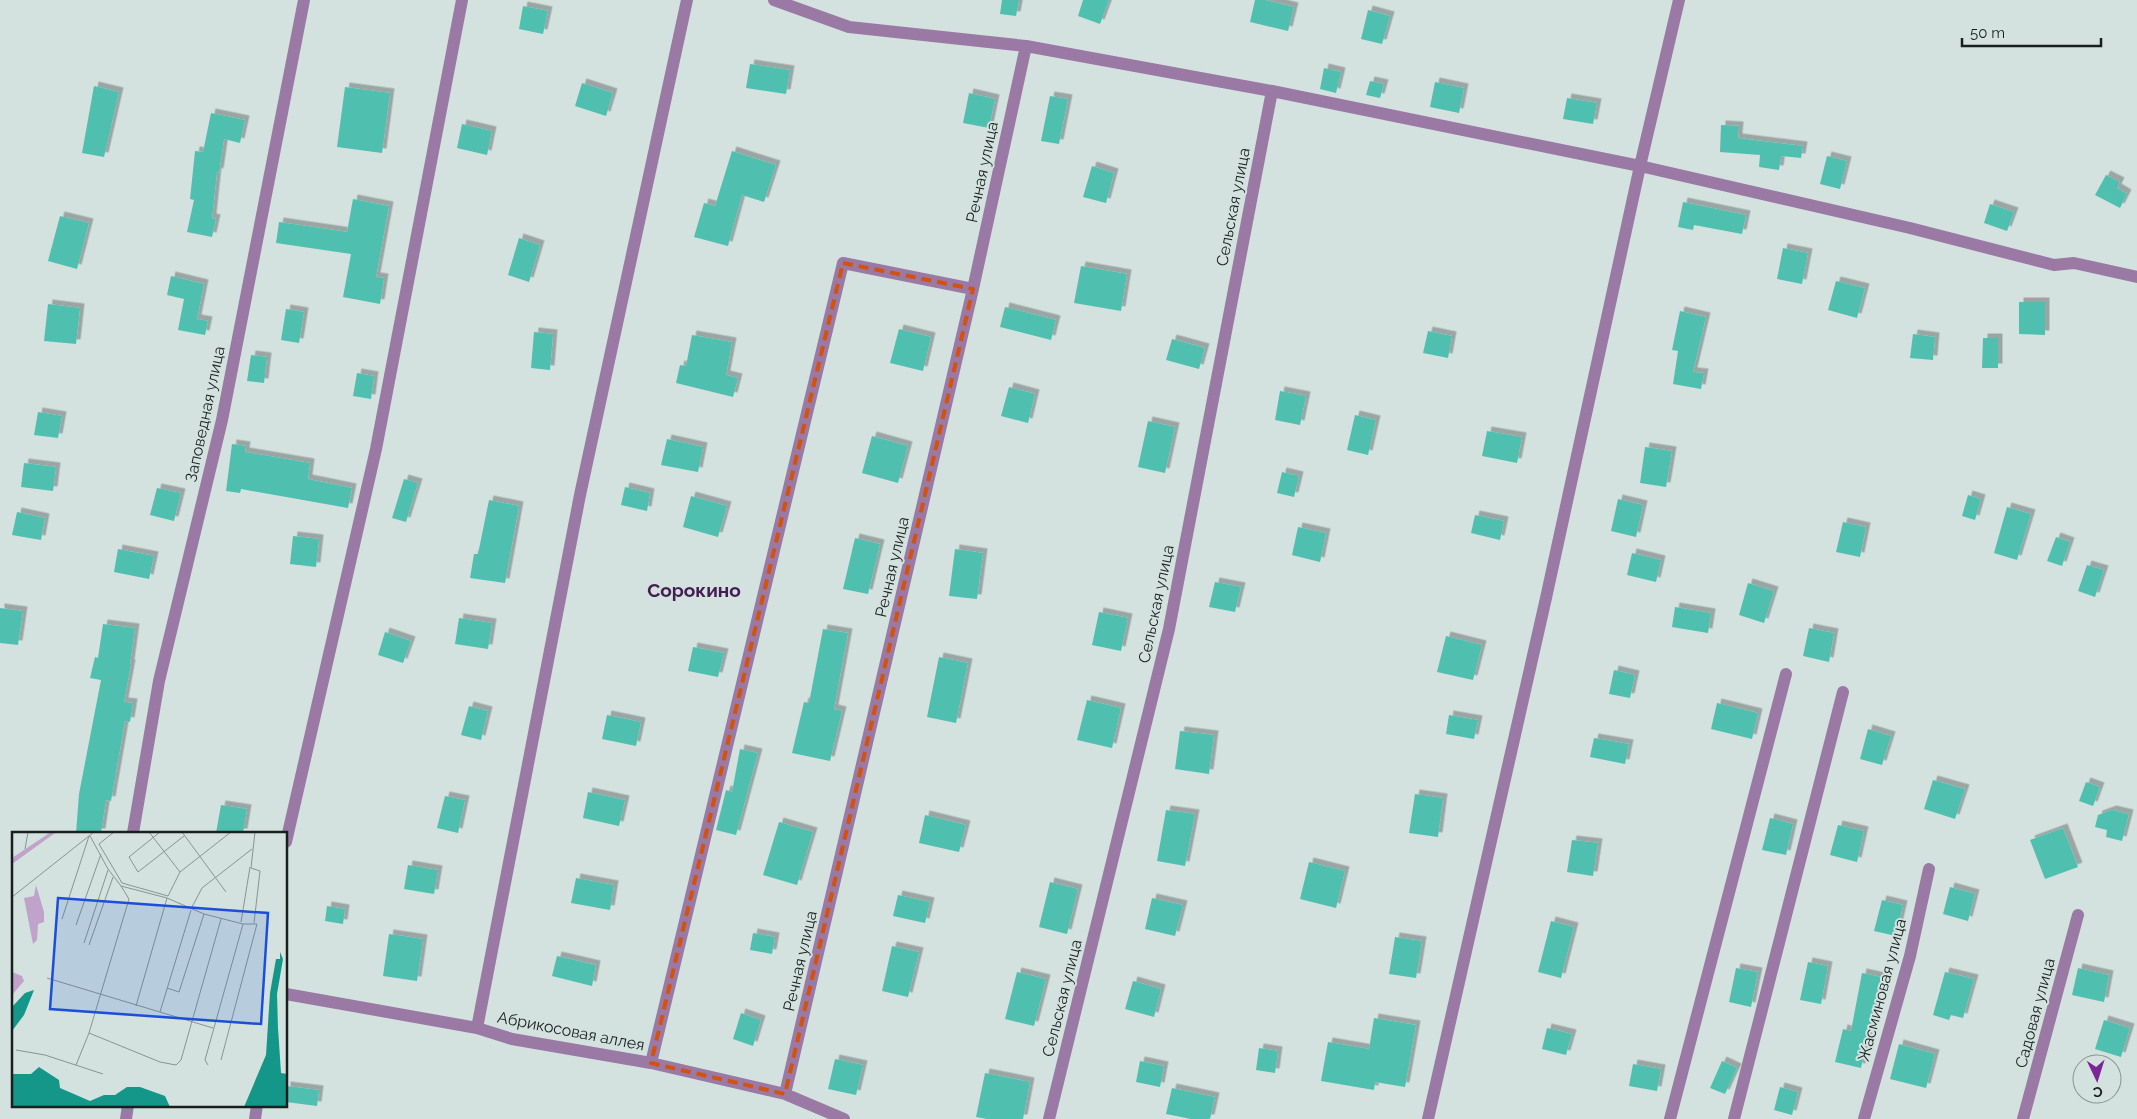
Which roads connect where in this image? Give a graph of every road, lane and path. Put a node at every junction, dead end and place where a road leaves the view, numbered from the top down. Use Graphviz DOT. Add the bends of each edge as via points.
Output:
graph roads {
  1 [pos="304,0"];
  2 [pos="462,0"];
  3 [pos="687,0"];
  4 [pos="774,0"];
  5 [pos="1679,0"];
  6 [pos="1026,46"];
  7 [pos="1272,91"];
  8 [pos="1640,166"];
  9 [pos="2137,277"];
  10 [pos="973,289"];
  11 [pos="1786,674"];
  12 [pos="1843,692"];
  13 [pos="133,832"];
  14 [pos="288,833"];
  15 [pos="1929,869"];
  16 [pos="2078,915"];
  17 [pos="288,994"];
  18 [pos="477,1028"];
  19 [pos="651,1063"];
  20 [pos="785,1094"];
  21 [pos="128,1106"];
  22 [pos="257,1106"];
  23 [pos="126,1119"];
  24 [pos="255,1119"];
  25 [pos="844,1119"];
  26 [pos="1049,1119"];
  27 [pos="1428,1119"];
  28 [pos="1670,1119"];
  29 [pos="1734,1119"];
  30 [pos="1864,1119"];
  31 [pos="2023,1119"];
  1 -- 13 [label="street, Заповедная улица" via="222,420 159,680"];
  2 -- 14 [label="street" via="376,449"];
  3 -- 18 [label="street" via="580,495"];
  4 -- 6 [label="street" via="849,27"];
  5 -- 8 [label="street"];
  6 -- 7 [label="street"];
  6 -- 10 [label="street, Речная улица"];
  7 -- 8 [label="street"];
  7 -- 26 [label="street, Сельская улица" via="1169,629"];
  8 -- 9 [label="street" via="2054,265 2074,263"];
  8 -- 27 [label="street"];
  10 -- 19 [label="street" via="843,262"];
  10 -- 20 [label="street, Речная улица"];
  11 -- 28 [label="street"];
  12 -- 29 [label="street"];
  15 -- 30 [label="street, Жасминовая улица" via="1910,956"];
  16 -- 31 [label="street, Садовая улица"];
  17 -- 18 [label="street, Абрикосовая аллея"];
  18 -- 19 [label="street, Абрикосовая аллея" via="512,1039"];
  19 -- 20 [label="street, Абрикосовая аллея"];
  20 -- 25 [label="street, Абрикосовая аллея"];
  21 -- 23 [label="street"];
  22 -- 24 [label="street"];
}
